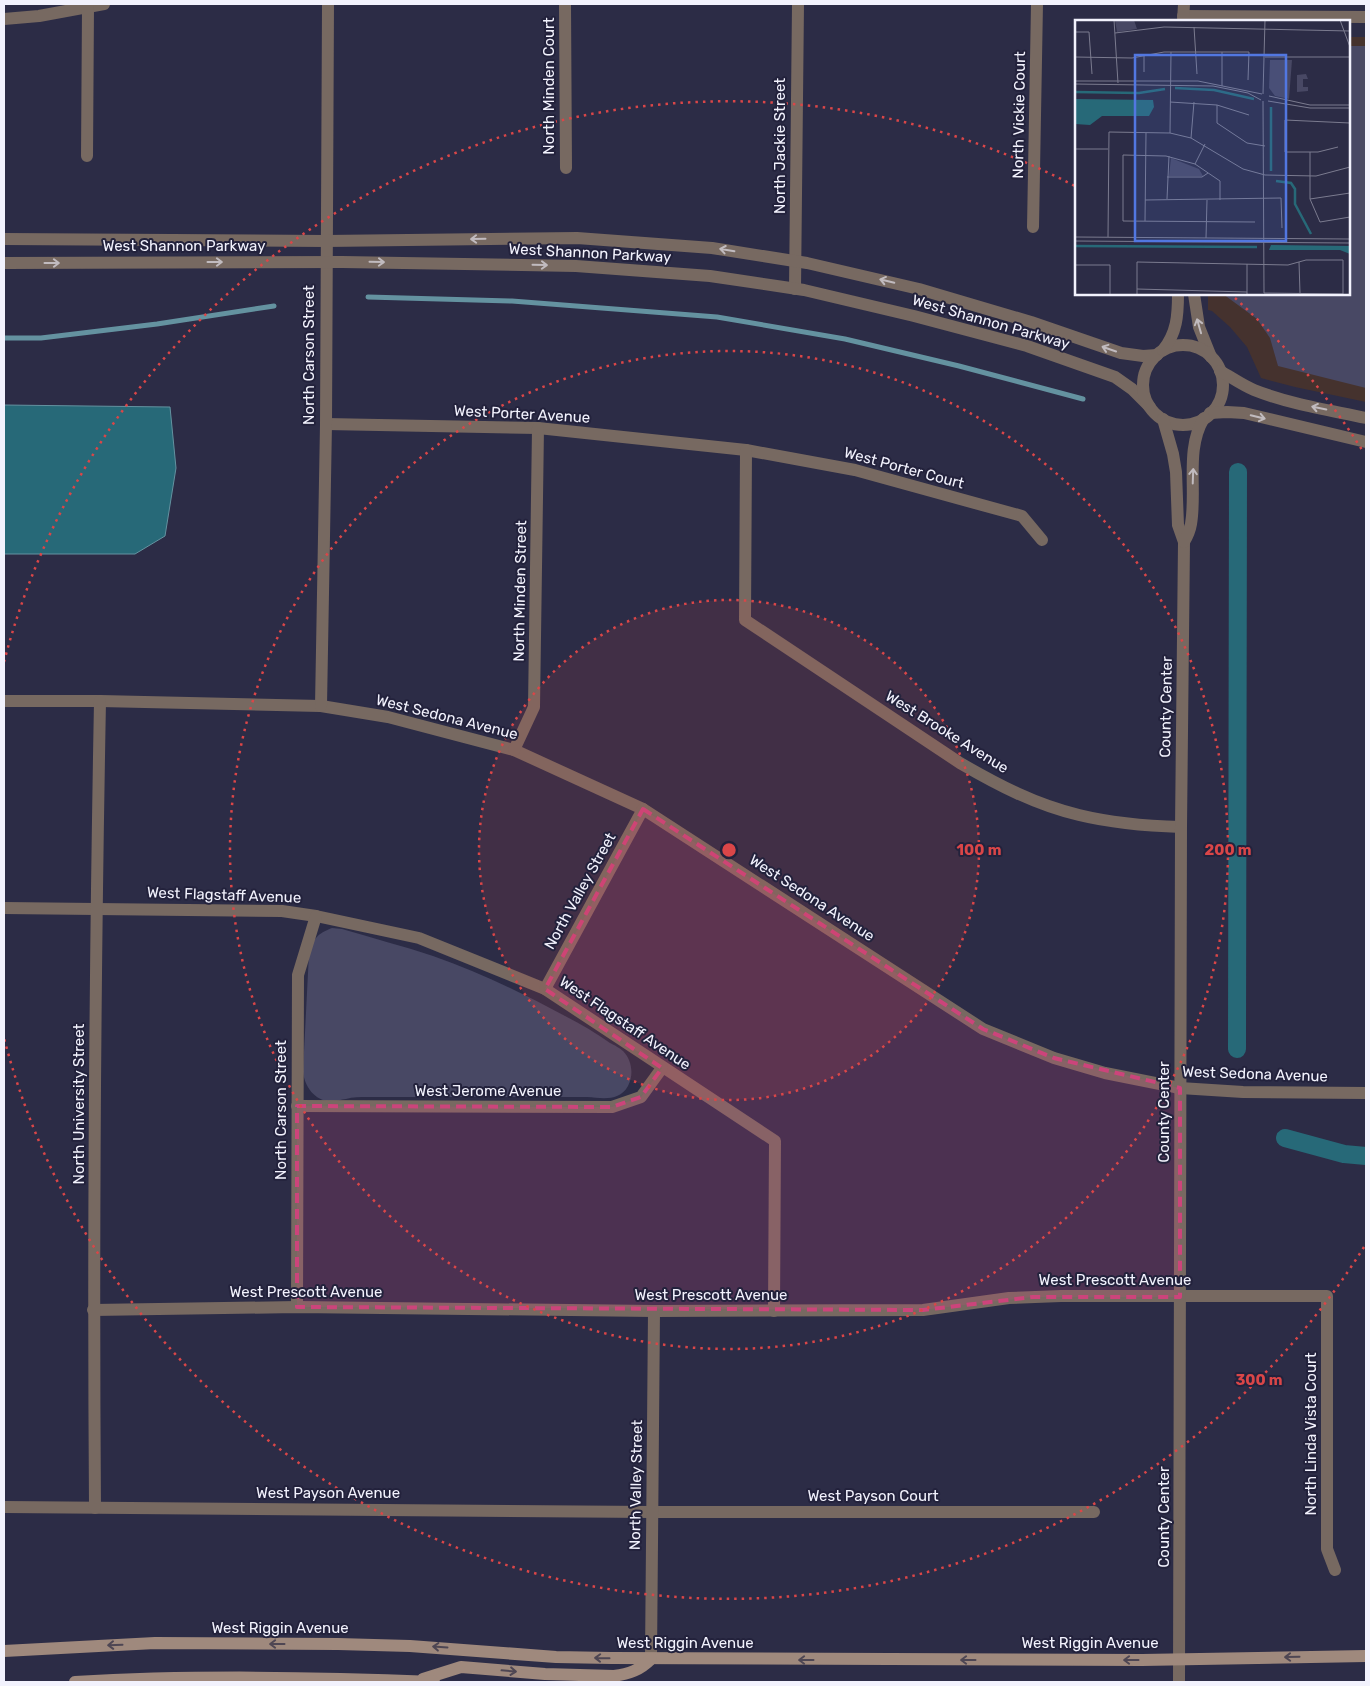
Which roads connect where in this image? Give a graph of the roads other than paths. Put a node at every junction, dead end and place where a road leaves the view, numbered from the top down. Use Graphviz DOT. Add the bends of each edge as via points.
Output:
graph roads {
  1 [pos="104,4"];
  2 [pos="328,4"];
  3 [pos="565,4"];
  4 [pos="798,4"];
  5 [pos="1037,4"];
  6 [pos="88,7"];
  7 [pos="1183,14"];
  8 [pos="1366,17"];
  9 [pos="4,19"];
  10 [pos="87,156"];
  11 [pos="566,168"];
  12 [pos="1033,227"];
  13 [pos="4,239"];
  14 [pos="326,241"];
  15 [pos="795,261"];
  16 [pos="326,262"];
  17 [pos="4,263"];
  18 [pos="794,289"];
  19 [pos="1178,295"];
  20 [pos="1194,295"];
  21 [pos="1160,353"];
  22 [pos="1211,357"];
  23 [pos="1220,371"];
  24 [pos="1150,407"];
  25 [pos="1207,416"];
  26 [pos="1366,418"];
  27 [pos="1163,419"];
  28 [pos="326,424"];
  29 [pos="538,428"];
  30 [pos="1366,442"];
  31 [pos="746,450"];
  32 [pos="1042,540"];
  33 [pos="1184,542"];
  34 [pos="4,701"];
  35 [pos="100,701"];
  36 [pos="321,706"];
  37 [pos="514,750"];
  38 [pos="643,809"];
  39 [pos="1181,827"];
  40 [pos="4,908"];
  41 [pos="96,908"];
  42 [pos="316,916"];
  43 [pos="544,989"];
  44 [pos="662,1068"];
  45 [pos="1180,1088"];
  46 [pos="1366,1093"];
  47 [pos="297,1106"];
  48 [pos="1327,1296"];
  49 [pos="1180,1297"];
  50 [pos="297,1307"];
  51 [pos="93,1310"];
  52 [pos="654,1311"];
  53 [pos="774,1311"];
  54 [pos="4,1507"];
  55 [pos="95,1508"];
  56 [pos="651,1512"];
  57 [pos="1094,1512"];
  58 [pos="1335,1570"];
  59 [pos="4,1651"];
  60 [pos="1366,1656"];
  61 [pos="650,1659"];
  62 [pos="1180,1659"];
  63 [pos="417,1681"];
  64 [pos="75,1682"];
  65 [pos="434,1682"];
  66 [pos="1179,1682"];
  1 -- 6 [label="street"];
  2 -- 14 [label="street, North Carson Street"];
  3 -- 11 [label="street, North Minden Court"];
  4 -- 15 [label="street, North Jackie Street"];
  5 -- 12 [label="street, North Vickie Court"];
  6 -- 9 [label="street"];
  6 -- 10 [label="street"];
  7 -- 8 [label="street"];
  13 -- 14 [label="street, West Shannon Parkway"];
  15 -- 14 [label="street, West Shannon Parkway, one-way" via="712,248 577,238"];
  14 -- 16 [label="street, North Carson Street"];
  15 -- 18 [label="street, North Jackie Street"];
  21 -- 15 [label="street, West Shannon Parkway, one-way" via="1143,356 1121,353 919,289"];
  17 -- 16 [label="street, West Shannon Parkway, one-way"];
  16 -- 18 [label="street, West Shannon Parkway, one-way" via="576,266 710,276"];
  16 -- 28 [label="street, North Carson Street"];
  18 -- 24 [label="street, West Shannon Parkway" via="1027,346 1115,377"];
  19 -- 21 [label="street" via="1175,332"];
  22 -- 20 [label="street, one-way" via="1199,327"];
  21 -- 22 [label="street" via="1173,346 1184,345 1199,348"];
  21 -- 24 [label="street" via="1149,364 1144,378 1144,393"];
  22 -- 23 [label="street"];
  23 -- 25 [label="street" via="1222,392 1218,404"];
  26 -- 23 [label="street, one-way" via="1264,394"];
  24 -- 27 [label="street"];
  25 -- 27 [label="street" via="1182,424"];
  25 -- 30 [label="street, one-way" via="1244,413"];
  33 -- 25 [label="street, County Center, one-way" via="1191,525 1196,438"];
  27 -- 33 [label="street, County Center" via="1173,454 1178,525"];
  28 -- 29 [label="street, West Porter Avenue"];
  28 -- 36 [label="street, North Carson Street"];
  29 -- 31 [label="street, West Porter Avenue"];
  29 -- 37 [label="street, North Minden Street" via="534,706"];
  31 -- 32 [label="street, West Porter Court" via="855,470 1022,516"];
  31 -- 39 [label="street, West Brooke Avenue" via="745,620 960,763 1016,793 1096,819"];
  33 -- 39 [label="street, County Center"];
  34 -- 35 [label="street, West Sedona Avenue"];
  35 -- 36 [label="street, West Sedona Avenue"];
  35 -- 41 [label="street, North University Street"];
  36 -- 37 [label="street, West Sedona Avenue" via="388,717"];
  37 -- 38 [label="street, West Sedona Avenue"];
  38 -- 43 [label="street, North Valley Street"];
  38 -- 45 [label="street, West Sedona Avenue" via="983,1029 1054,1058 1105,1073"];
  39 -- 45 [label="street, County Center"];
  40 -- 41 [label="street, West Flagstaff Avenue"];
  41 -- 42 [label="street, West Flagstaff Avenue" via="282,911"];
  41 -- 51 [label="street, North University Street"];
  42 -- 43 [label="street, West Flagstaff Avenue" via="419,938"];
  42 -- 47 [label="street, North Carson Street" via="298,976"];
  43 -- 44 [label="street, West Flagstaff Avenue"];
  44 -- 47 [label="street, West Jerome Avenue" via="641,1097 612,1107"];
  44 -- 53 [label="street, West Flagstaff Avenue" via="775,1141"];
  45 -- 46 [label="street, West Sedona Avenue"];
  45 -- 49 [label="street, County Center"];
  47 -- 50 [label="street, North Carson Street"];
  48 -- 49 [label="street, West Prescott Avenue"];
  48 -- 58 [label="street, North Linda Vista Court" via="1327,1549"];
  49 -- 53 [label="street, West Prescott Avenue" via="1061,1296 1009,1298 923,1310"];
  49 -- 62 [label="street, County Center"];
  50 -- 51 [label="street, West Prescott Avenue"];
  50 -- 52 [label="street, West Prescott Avenue"];
  51 -- 55 [label="street, North University Street"];
  52 -- 53 [label="street, West Prescott Avenue"];
  52 -- 56 [label="street, North Valley Street"];
  54 -- 55 [label="street, West Payson Avenue"];
  55 -- 56 [label="street, West Payson Avenue"];
  56 -- 57 [label="street, West Payson Court"];
  56 -- 61 [label="street, North Valley Street"];
  61 -- 59 [label="main road, West Riggin Avenue, one-way" via="564,1658 429,1647 338,1644 156,1644"];
  60 -- 62 [label="main road, West Riggin Avenue, one-way"];
  62 -- 61 [label="main road, West Riggin Avenue, one-way"];
  63 -- 61 [label="main road, one-way" via="460,1667 614,1676 636,1671"];
  62 -- 66 [label="street, County Center"];
  63 -- 64 [label="main road" via="179,1678"];
  63 -- 65 [label="main road"];
}
